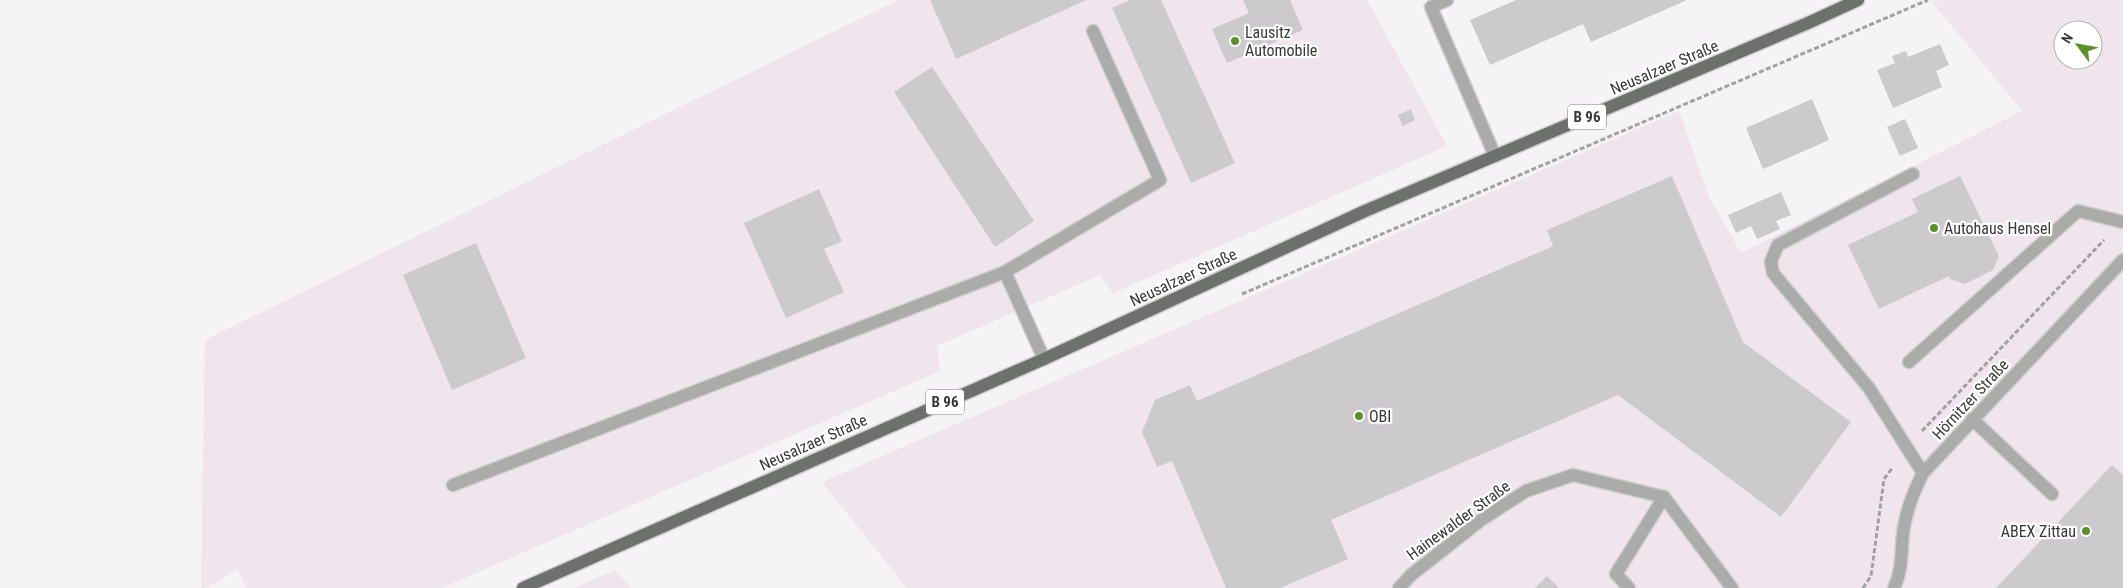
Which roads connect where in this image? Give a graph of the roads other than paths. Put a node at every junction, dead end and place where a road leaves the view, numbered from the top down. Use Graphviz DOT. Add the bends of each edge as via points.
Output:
graph roads {
  1 [pos="1447,0"];
  2 [pos="1858,0"];
  3 [pos="1093,31"];
  4 [pos="1495,156"];
  5 [pos="1913,174"];
  6 [pos="2123,222"];
  7 [pos="2123,260"];
  8 [pos="1005,272"];
  9 [pos="1044,359"];
  10 [pos="1909,362"];
  11 [pos="1972,419"];
  12 [pos="1923,473"];
  13 [pos="453,485"];
  14 [pos="2052,494"];
  15 [pos="1664,497"];
  16 [pos="523,588"];
  17 [pos="1398,588"];
  18 [pos="1629,588"];
  19 [pos="1732,588"];
  20 [pos="1894,588"];
  1 -- 4 [label="street" via="1431,7"];
  2 -- 4 [label="main road, Neusalzaer Straße / B 96"];
  3 -- 8 [label="street" via="1160,180"];
  4 -- 9 [label="main road, Neusalzaer Straße / B 96" via="1365,211"];
  5 -- 12 [label="street" via="1778,245 1771,261 1773,273 1869,388"];
  6 -- 10 [label="street" via="2078,211"];
  7 -- 11 [label="street, Hörnitzer Straße"];
  8 -- 9 [label="street"];
  8 -- 13 [label="street"];
  9 -- 16 [label="main road, Neusalzaer Straße / B 96"];
  11 -- 12 [label="street, Hörnitzer Straße"];
  11 -- 14 [label="street"];
  12 -- 20 [label="street, Hörnitzer Straße" via="1910,497 1903,529 1903,555"];
  15 -- 17 [label="street, Hainewalder Straße" via="1573,475 1526,491 1481,520"];
  15 -- 18 [label="street" via="1616,574"];
  15 -- 19 [label="street"];
}
